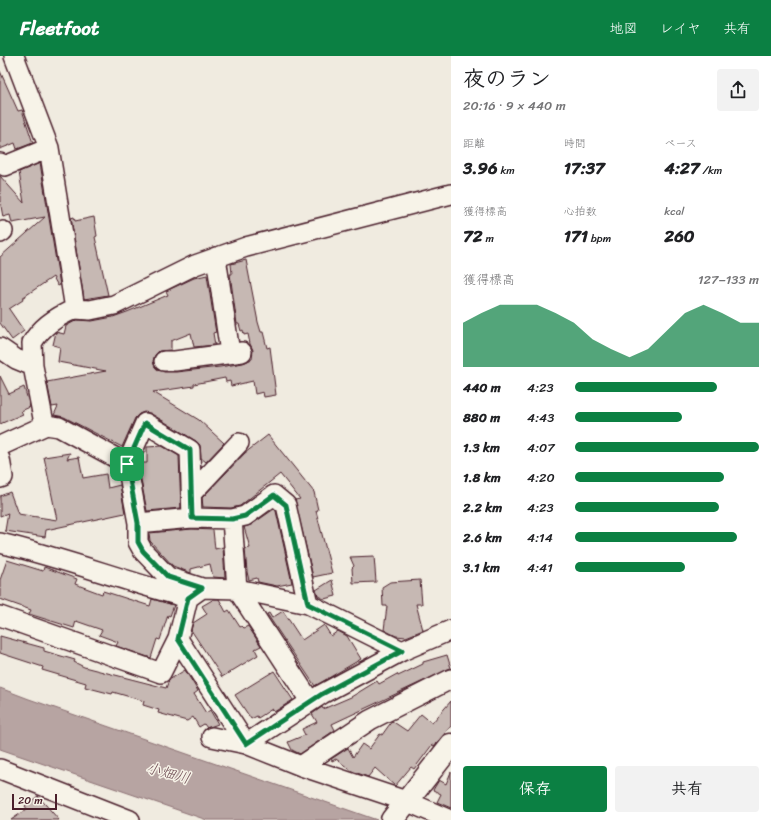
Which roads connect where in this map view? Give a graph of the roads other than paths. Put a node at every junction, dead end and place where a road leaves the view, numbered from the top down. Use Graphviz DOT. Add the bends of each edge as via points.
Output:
graph roads {
  1 [pos="14,56"];
  2 [pos="49,148"];
  3 [pos="0,164"];
  4 [pos="451,194"];
  5 [pos="216,257"];
  6 [pos="75,309"];
  7 [pos="0,348"];
  8 [pos="164,361"];
  9 [pos="33,366"];
  10 [pos="46,426"];
  11 [pos="239,443"];
  12 [pos="0,446"];
  13 [pos="0,459"];
  14 [pos="127,464"];
  15 [pos="0,478"];
  16 [pos="191,494"];
  17 [pos="192,518"];
  18 [pos="232,519"];
  19 [pos="138,523"];
  20 [pos="0,543"];
  21 [pos="236,589"];
  22 [pos="195,593"];
  23 [pos="308,604"];
  24 [pos="0,616"];
  25 [pos="451,630"];
  26 [pos="178,639"];
  27 [pos="402,651"];
  28 [pos="451,679"];
  29 [pos="310,701"];
  30 [pos="212,737"];
  31 [pos="246,744"];
  32 [pos="449,751"];
  33 [pos="301,766"];
  34 [pos="0,769"];
  35 [pos="406,801"];
  36 [pos="130,820"];
  37 [pos="392,820"];
  38 [pos="450,820"];
  1 -- 2 [label="street"];
  2 -- 3 [label="street" via="4,166"];
  2 -- 6 [label="street"];
  4 -- 5 [label="street"];
  5 -- 6 [label="street" via="114,305 90,310"];
  5 -- 8 [label="street" via="236,352"];
  6 -- 9 [label="street" via="53,321 36,335 32,342"];
  7 -- 9 [label="street"];
  9 -- 10 [label="street"];
  10 -- 12 [label="street"];
  10 -- 14 [label="street" via="59,427"];
  11 -- 16 [label="street"];
  13 -- 15 [label="street" via="3,477"];
  14 -- 16 [label="street" via="145,423 190,450"];
  14 -- 19 [label="street"];
  16 -- 17 [label="street"];
  17 -- 18 [label="street"];
  17 -- 19 [label="street"];
  18 -- 21 [label="street"];
  18 -- 23 [label="street" via="245,516 274,495 286,505"];
  19 -- 22 [label="street" via="138,542 143,551 168,577"];
  20 -- 22 [label="street" via="52,556 140,585"];
  21 -- 22 [label="street"];
  21 -- 23 [label="street"];
  21 -- 29 [label="street"];
  22 -- 26 [label="street"];
  23 -- 27 [label="street"];
  24 -- 26 [label="street" via="161,674"];
  25 -- 27 [label="street"];
  26 -- 31 [label="street"];
  27 -- 29 [label="street"];
  28 -- 33 [label="street" via="370,720"];
  29 -- 31 [label="street"];
  30 -- 31 [label="street"];
  31 -- 33 [label="street"];
  32 -- 35 [label="main road"];
  33 -- 35 [label="street"];
  34 -- 36 [label="street"];
  35 -- 37 [label="main road"];
  35 -- 38 [label="street"];
}
